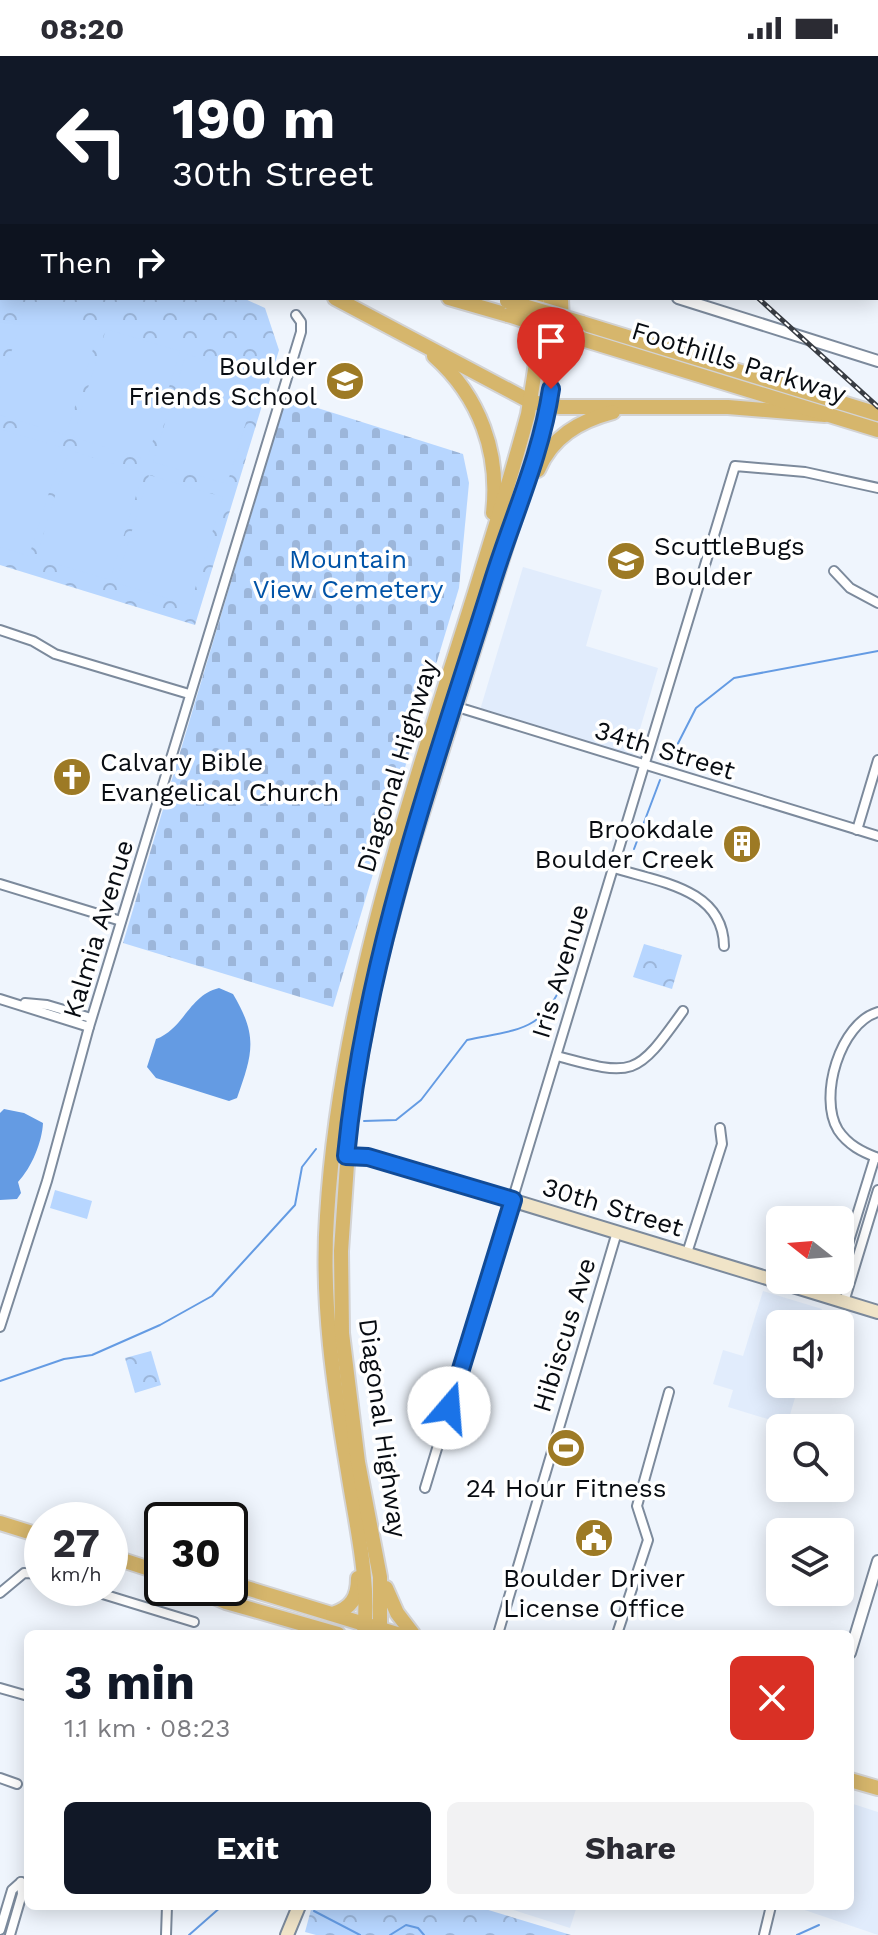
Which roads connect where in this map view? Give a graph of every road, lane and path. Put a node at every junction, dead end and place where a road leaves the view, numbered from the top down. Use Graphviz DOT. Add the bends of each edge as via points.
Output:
graph roads {
  1 [pos="339,300"];
  2 [pos="465,300"];
  3 [pos="536,300"];
  4 [pos="550,300"];
  5 [pos="561,300"];
  6 [pos="684,300"];
  7 [pos="504,305"];
  8 [pos="296,315"];
  9 [pos="425,348"];
  10 [pos="878,361"];
  11 [pos="551,389"];
  12 [pos="531,402"];
  13 [pos="549,405"];
  14 [pos="637,408"];
  15 [pos="878,414"];
  16 [pos="825,415"];
  17 [pos="878,430"];
  18 [pos="878,488"];
  19 [pos="489,544"];
  20 [pos="496,571"];
  21 [pos="834,571"];
  22 [pos="878,603"];
  23 [pos="0,630"];
  24 [pos="189,694"];
  25 [pos="447,704"];
  26 [pos="878,760"];
  27 [pos="644,764"];
  28 [pos="857,830"];
  29 [pos="878,836"];
  30 [pos="614,868"];
  31 [pos="0,884"];
  32 [pos="121,921"];
  33 [pos="724,946"];
  34 [pos="0,999"];
  35 [pos="683,1011"];
  36 [pos="878,1012"];
  37 [pos="90,1023"];
  38 [pos="557,1056"];
  39 [pos="720,1128"];
  40 [pos="340,1156"];
  41 [pos="876,1158"];
  42 [pos="878,1190"];
  43 [pos="513,1200"];
  44 [pos="854,1226"];
  45 [pos="617,1232"];
  46 [pos="687,1253"];
  47 [pos="832,1294"];
  48 [pos="831,1298"];
  49 [pos="844,1302"];
  50 [pos="878,1312"];
  51 [pos="0,1324"];
  52 [pos="669,1392"];
  53 [pos="425,1488"];
  54 [pos="0,1523"];
  55 [pos="24,1530"];
  56 [pos="356,1530"];
  57 [pos="878,1561"];
  58 [pos="24,1573"];
  59 [pos="380,1577"];
  60 [pos="248,1588"];
  61 [pos="0,1593"];
  62 [pos="873,1596"];
  63 [pos="128,1602"];
  64 [pos="248,1606"];
  65 [pos="333,1614"];
  66 [pos="194,1622"];
  67 [pos="365,1629"];
  68 [pos="321,1630"];
  69 [pos="380,1630"];
  70 [pos="410,1630"];
  71 [pos="499,1630"];
  72 [pos="618,1630"];
  73 [pos="854,1643"];
  74 [pos="0,1688"];
  75 [pos="24,1695"];
  76 [pos="0,1778"];
  77 [pos="854,1781"];
  78 [pos="17,1784"];
  79 [pos="878,1788"];
  80 [pos="167,1910"];
  81 [pos="297,1910"];
  82 [pos="298,1910"];
  83 [pos="770,1910"];
  84 [pos="0,1930"];
  85 [pos="10,1935"];
  86 [pos="166,1935"];
  87 [pos="287,1935"];
  88 [pos="294,1935"];
  89 [pos="764,1935"];
  1 -- 9 [label="highway"];
  2 -- 7 [label="highway, Foothills Parkway"];
  3 -- 12 [label="highway, Diagonal Highway"];
  4 -- 11 [label="highway, Diagonal Highway"];
  5 -- 11 [label="highway" via="561,361"];
  6 -- 10 [label="street"];
  7 -- 15 [label="highway, Foothills Parkway, bridge" via="582,323"];
  7 -- 16 [label="highway, Foothills Parkway, bridge" via="582,339"];
  8 -- 24 [label="street, Kalmia Avenue" via="301,332"];
  9 -- 12 [label="highway"];
  9 -- 19 [label="highway" via="460,385 486,430 495,479"];
  11 -- 13 [label="highway, Diagonal Highway"];
  12 -- 13 [label="highway"];
  12 -- 19 [label="highway, Diagonal Highway"];
  13 -- 14 [label="highway"];
  13 -- 20 [label="highway, Diagonal Highway"];
  14 -- 16 [label="highway" via="753,408"];
  14 -- 20 [label="highway" via="588,420 555,441"];
  16 -- 17 [label="highway, Foothills Parkway"];
  18 -- 27 [label="street, Iris Avenue" via="805,472 735,466"];
  19 -- 25 [label="highway, Diagonal Highway"];
  20 -- 25 [label="highway, Diagonal Highway"];
  21 -- 22 [label="street" via="850,588"];
  23 -- 24 [label="street" via="55,654"];
  24 -- 32 [label="street, Kalmia Avenue"];
  25 -- 27 [label="street, 34th Street"];
  25 -- 40 [label="highway, Diagonal Highway" via="346,1050"];
  26 -- 28 [label="street"];
  27 -- 28 [label="street, 34th Street"];
  27 -- 30 [label="street, Iris Avenue"];
  28 -- 29 [label="street, 34th Street"];
  30 -- 33 [label="street" via="700,897 716,914"];
  30 -- 38 [label="street, Iris Avenue"];
  31 -- 32 [label="street"];
  32 -- 37 [label="street, Kalmia Avenue"];
  34 -- 37 [label="street"];
  35 -- 38 [label="street" via="654,1052 635,1066 610,1070"];
  36 -- 41 [label="street" via="862,1020 846,1040 830,1099 838,1130"];
  37 -- 51 [label="street, Kalmia Avenue" via="47,1181"];
  38 -- 43 [label="street, Iris Avenue"];
  39 -- 46 [label="street" via="722,1144"];
  40 -- 43 [label="main road, 30th Street" via="368,1157"];
  40 -- 56 [label="highway, Diagonal Highway" via="326,1220 329,1335"];
  40 -- 59 [label="highway, Diagonal Highway" via="342,1333 358,1462"];
  41 -- 44 [label="street"];
  42 -- 49 [label="street"];
  43 -- 45 [label="main road, 30th Street"];
  43 -- 53 [label="street, Iris Avenue"];
  45 -- 46 [label="main road, 30th Street"];
  45 -- 71 [label="street, Hibiscus Ave"];
  46 -- 48 [label="main road, 30th Street"];
  47 -- 48 [label="street"];
  48 -- 49 [label="main road, 30th Street"];
  49 -- 50 [label="main road, 30th Street"];
  52 -- 72 [label="street" via="637,1506 648,1540"];
  54 -- 55 [label="highway"];
  56 -- 65 [label="highway" via="356,1595 346,1610"];
  56 -- 67 [label="highway, Diagonal Highway"];
  57 -- 62 [label="street"];
  58 -- 61 [label="street"];
  59 -- 69 [label="highway, Diagonal Highway"];
  59 -- 70 [label="highway"];
  60 -- 65 [label="highway"];
  62 -- 73 [label="street"];
  63 -- 66 [label="street"];
  64 -- 68 [label="highway"];
  65 -- 67 [label="highway"];
  74 -- 75 [label="street"];
  76 -- 78 [label="street"];
  77 -- 79 [label="highway"];
  80 -- 86 [label="street"];
  81 -- 87 [label="main road"];
  82 -- 88 [label="main road"];
  83 -- 89 [label="street"];
  84 -- 85 [label="street" via="12,1890 21,1882"];
}
